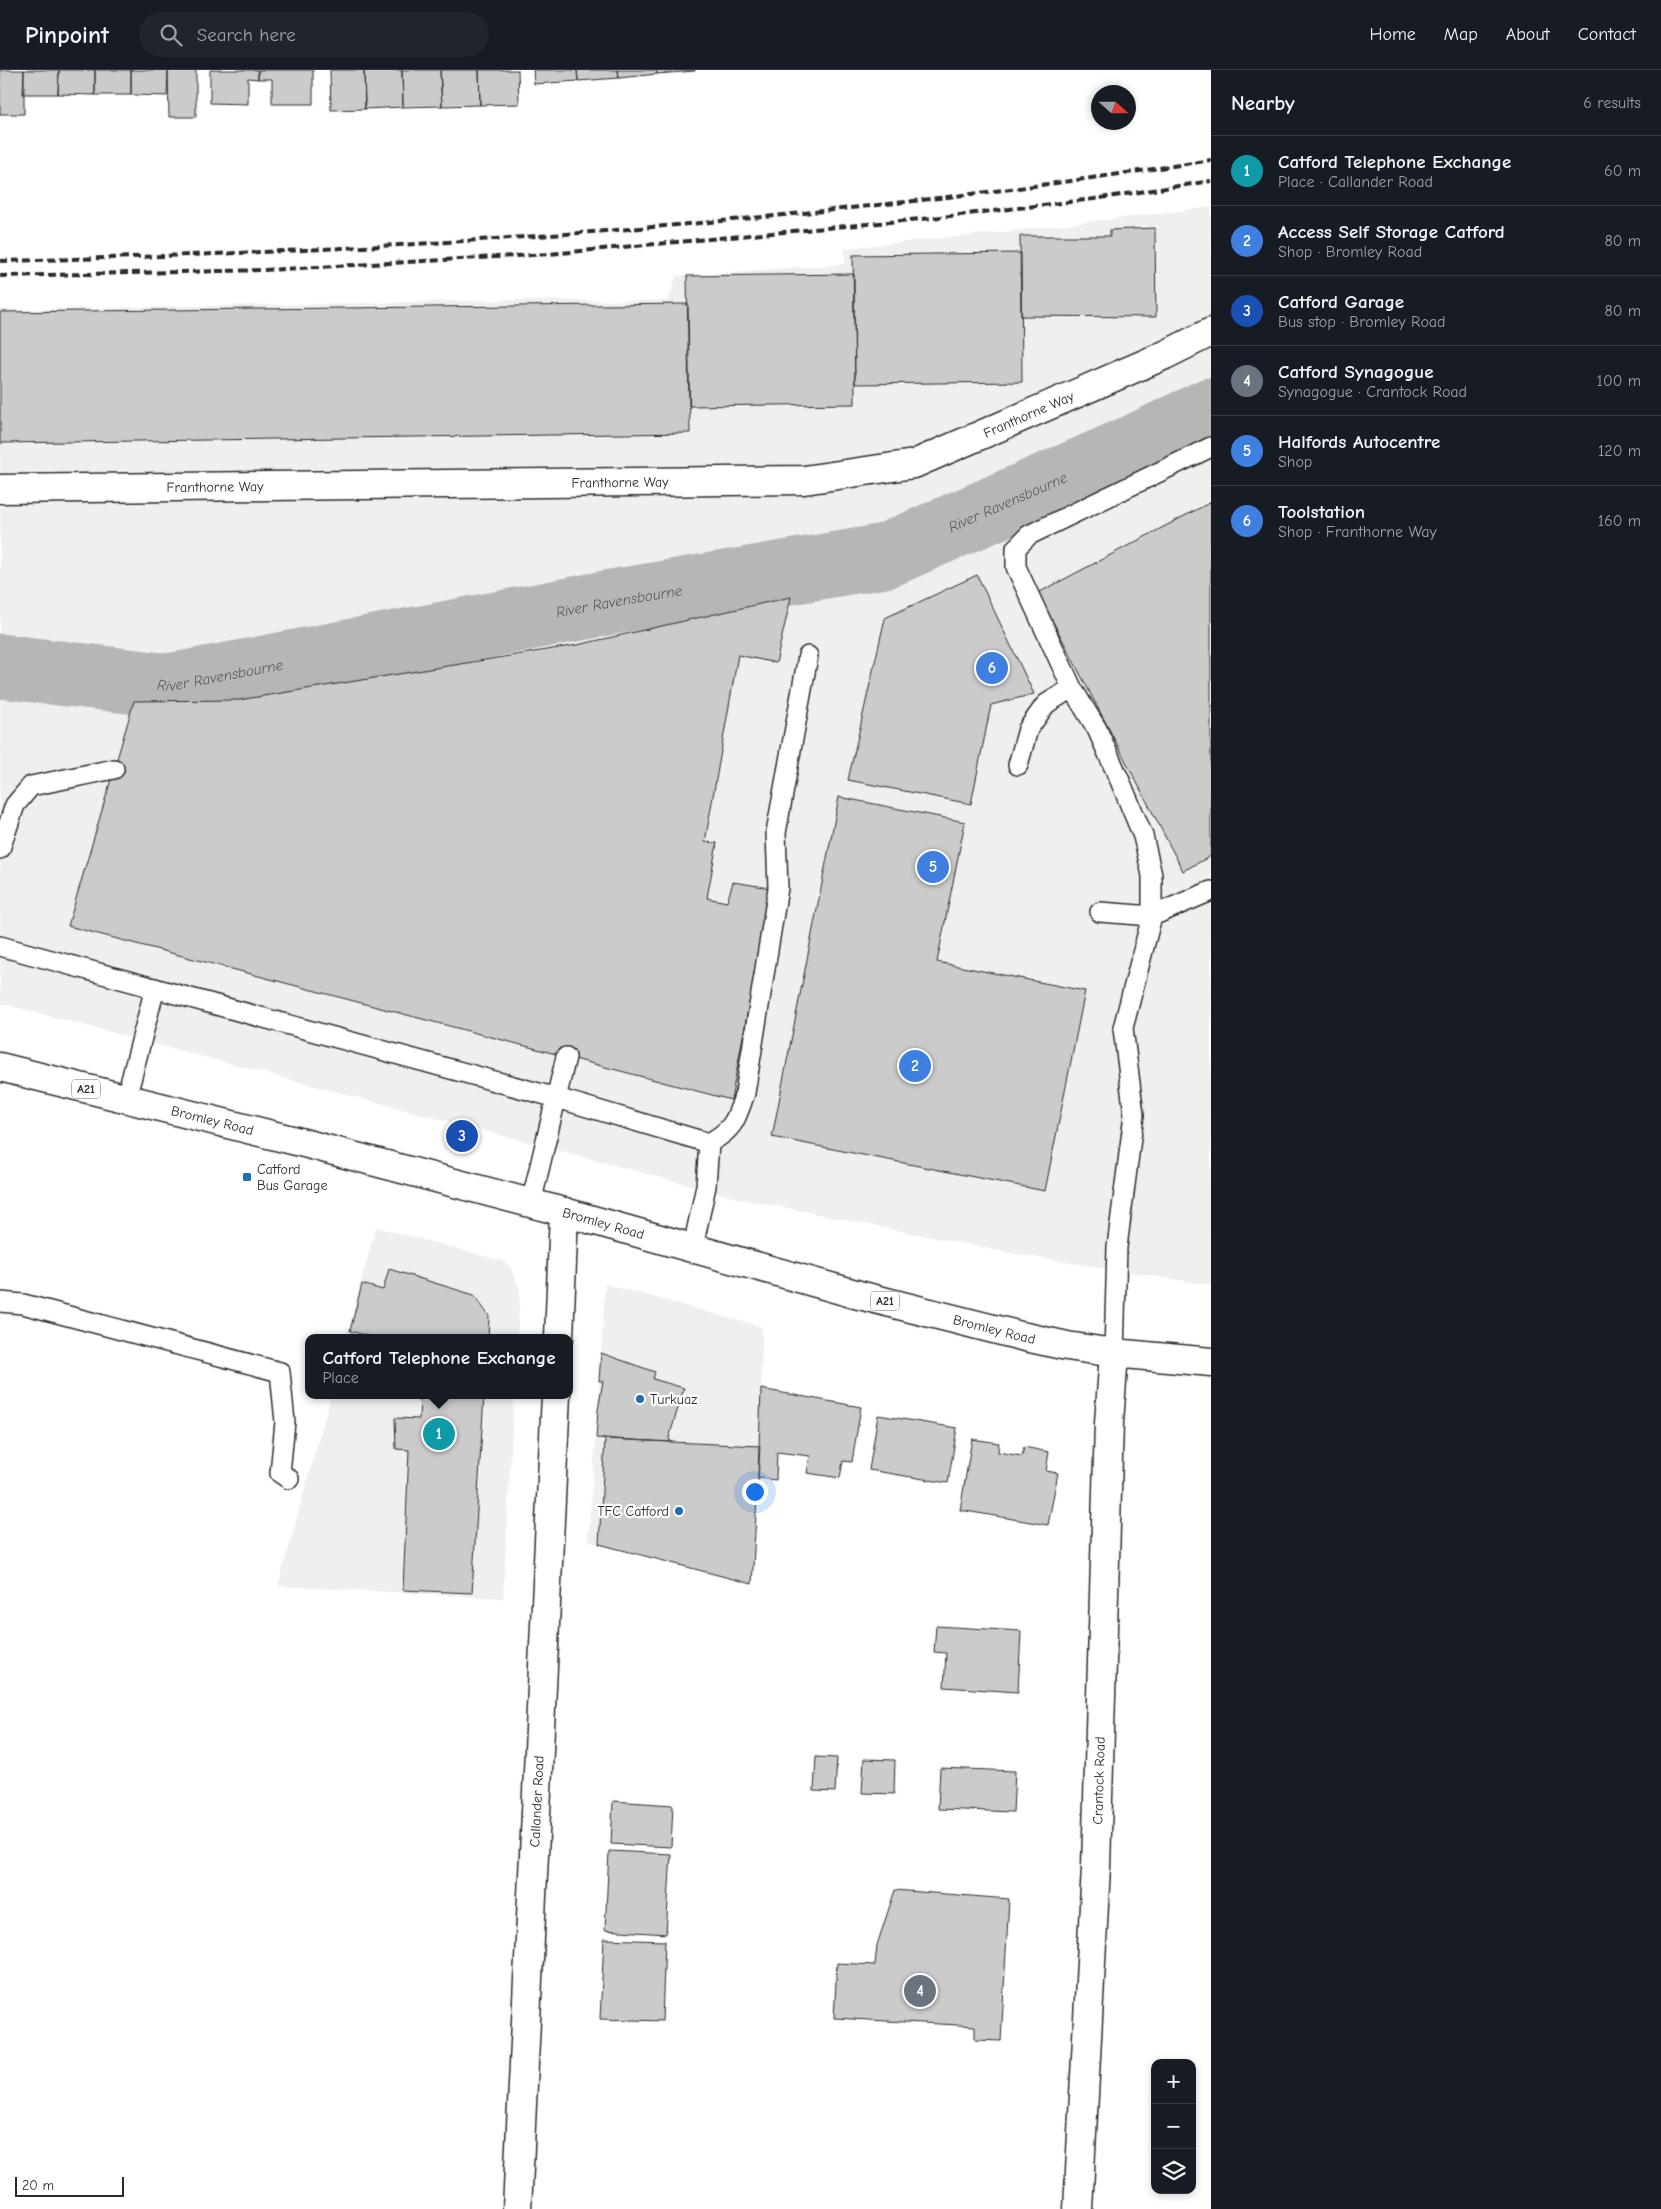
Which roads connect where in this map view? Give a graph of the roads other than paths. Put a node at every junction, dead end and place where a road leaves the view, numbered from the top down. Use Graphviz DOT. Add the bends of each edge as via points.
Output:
graph roads {
  1 [pos="1211,332"];
  2 [pos="1211,447"];
  3 [pos="0,490"];
  4 [pos="808,656"];
  5 [pos="1072,688"];
  6 [pos="1018,765"];
  7 [pos="114,769"];
  8 [pos="0,849"];
  9 [pos="1211,890"];
  10 [pos="1100,912"];
  11 [pos="1152,916"];
  12 [pos="0,946"];
  13 [pos="155,988"];
  14 [pos="566,1057"];
  15 [pos="0,1067"];
  16 [pos="557,1098"];
  17 [pos="126,1099"];
  18 [pos="708,1143"];
  19 [pos="531,1203"];
  20 [pos="564,1212"];
  21 [pos="693,1247"];
  22 [pos="0,1302"];
  23 [pos="559,1334"];
  24 [pos="1114,1353"];
  25 [pos="1211,1362"];
  26 [pos="556,1399"];
  27 [pos="289,1479"];
  28 [pos="517,2209"];
  29 [pos="1078,2209"];
  1 -- 3 [label="main road, Franthorne Way" via="914,464 804,480"];
  2 -- 5 [label="lane" via="1029,535 1016,548 1016,567"];
  4 -- 18 [label="lane" via="776,833 778,888 745,1093 738,1116 726,1133"];
  5 -- 6 [label="lane" via="1046,704 1028,729"];
  5 -- 11 [label="lane" via="1097,729 1143,836 1152,875"];
  7 -- 8 [label="lane" via="31,786 15,805"];
  9 -- 11 [label="lane"];
  10 -- 11 [label="lane"];
  11 -- 24 [label="lane" via="1123,1028 1134,1115 1118,1247"];
  12 -- 13 [label="lane"];
  13 -- 16 [label="lane"];
  13 -- 17 [label="lane"];
  14 -- 16 [label="lane"];
  15 -- 17 [label="main road, Bromley Road / A21"];
  16 -- 18 [label="lane"];
  16 -- 19 [label="lane"];
  17 -- 19 [label="main road, Bromley Road / A21"];
  18 -- 21 [label="lane" via="706,1186"];
  19 -- 20 [label="main road, Bromley Road / A21"];
  20 -- 21 [label="main road, Bromley Road / A21"];
  20 -- 23 [label="main road"];
  21 -- 24 [label="main road, Bromley Road / A21" via="1011,1334"];
  22 -- 27 [label="lane" via="23,1304 280,1372 285,1422 280,1474"];
  24 -- 25 [label="main road, Bromley Road / A21"];
  24 -- 29 [label="main road, Crantock Road" via="1109,1423 1096,1867"];
  26 -- 28 [label="main road, Callander Road"];
}
